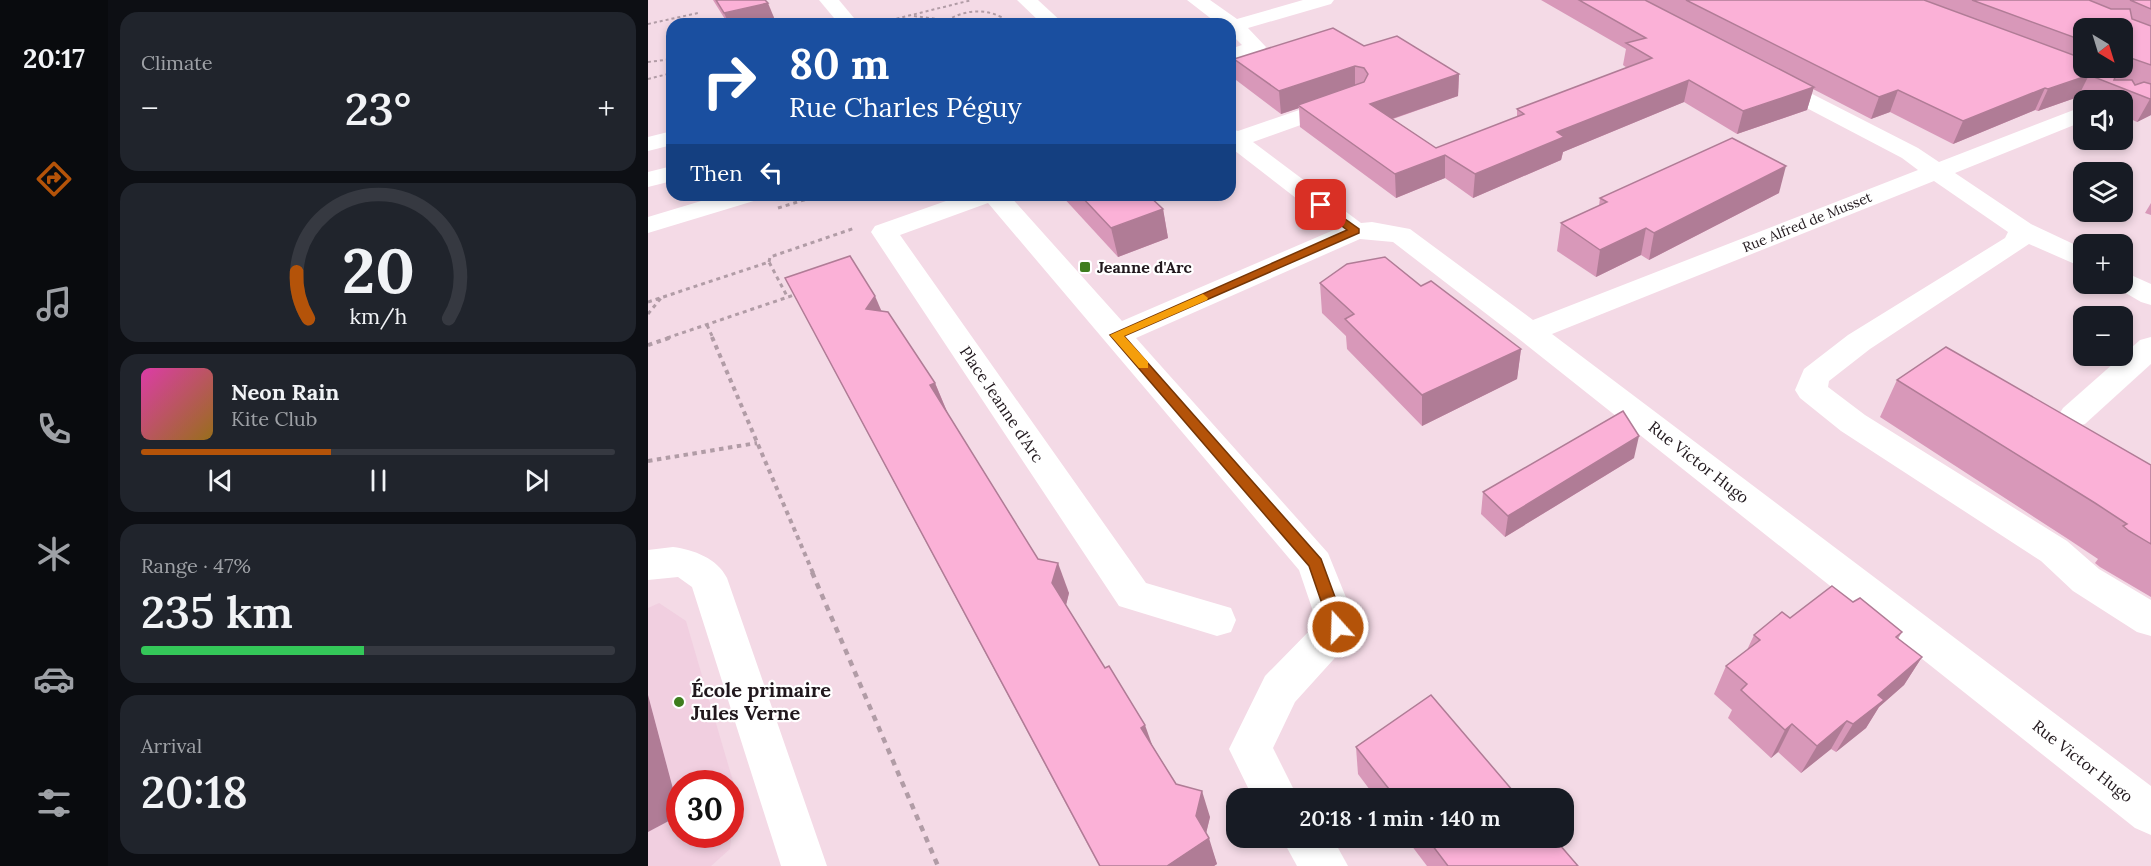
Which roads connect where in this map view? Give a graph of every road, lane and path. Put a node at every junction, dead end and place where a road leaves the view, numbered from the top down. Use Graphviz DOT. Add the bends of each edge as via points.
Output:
graph roads {
  1 [pos="829,0"];
  2 [pos="972,0"];
  3 [pos="1027,0"];
  4 [pos="1197,0"];
  5 [pos="1324,0"];
  6 [pos="698,13"];
  7 [pos="910,15"];
  8 [pos="675,18"];
  9 [pos="844,18"];
  10 [pos="898,18"];
  11 [pos="928,18"];
  12 [pos="952,18"];
  13 [pos="1000,18"];
  14 [pos="1047,18"];
  15 [pos="1223,18"];
  16 [pos="666,20"];
  17 [pos="648,24"];
  18 [pos="1236,25"];
  19 [pos="1236,28"];
  20 [pos="1236,54"];
  21 [pos="666,60"];
  22 [pos="648,62"];
  23 [pos="1753,70"];
  24 [pos="666,74"];
  25 [pos="648,79"];
  26 [pos="1356,98"];
  27 [pos="2073,117"];
  28 [pos="1236,137"];
  29 [pos="666,140"];
  30 [pos="1236,141"];
  31 [pos="648,144"];
  32 [pos="1940,171"];
  33 [pos="666,176"];
  34 [pos="648,180"];
  35 [pos="727,201"];
  36 [pos="970,201"];
  37 [pos="1000,201"];
  38 [pos="648,225"];
  39 [pos="858,227"];
  40 [pos="1355,231"];
  41 [pos="2022,231"];
  42 [pos="2073,255"];
  43 [pos="769,262"];
  44 [pos="2133,285"];
  45 [pos="798,294"];
  46 [pos="2151,296"];
  47 [pos="662,297"];
  48 [pos="788,298"];
  49 [pos="648,302"];
  50 [pos="648,314"];
  51 [pos="707,325"];
  52 [pos="1530,332"];
  53 [pos="1116,335"];
  54 [pos="648,345"];
  55 [pos="2151,347"];
  56 [pos="2074,417"];
  57 [pos="757,443"];
  58 [pos="648,461"];
  59 [pos="648,565"];
  60 [pos="1217,620"];
  61 [pos="2151,620"];
  62 [pos="1270,788"];
  63 [pos="2151,813"];
  64 [pos="804,866"];
  65 [pos="938,866"];
  1 -- 9 [label="street"];
  2 -- 7 [label="path"];
  3 -- 14 [label="street"];
  4 -- 15 [label="street"];
  5 -- 18 [label="street"];
  6 -- 8 [label="path"];
  7 -- 10 [label="path"];
  7 -- 11 [label="path"];
  12 -- 13 [label="path" via="981,11"];
  16 -- 17 [label="path"];
  19 -- 20 [label="street" via="1256,47"];
  21 -- 22 [label="path"];
  23 -- 32 [label="street"];
  24 -- 25 [label="path"];
  26 -- 28 [label="street"];
  27 -- 32 [label="street, Rue Alfred de Musset"];
  29 -- 31 [label="street"];
  30 -- 40 [label="street"];
  32 -- 41 [label="street" via="1961,191"];
  32 -- 52 [label="street, Rue Alfred de Musset"];
  33 -- 34 [label="street"];
  35 -- 38 [label="street"];
  36 -- 60 [label="street, Place Jeanne d'Arc" via="884,232 1133,595"];
  37 -- 53 [label="street"];
  39 -- 43 [label="path" via="770,258"];
  40 -- 52 [label="street, Rue Victor Hugo" via="1401,235"];
  40 -- 53 [label="street"];
  41 -- 42 [label="street"];
  41 -- 61 [label="street" via="2017,242 1859,342 1815,376 1811,390 1853,423 2054,551 2086,580"];
  43 -- 47 [label="path"];
  43 -- 48 [label="path"];
  44 -- 46 [label="street"];
  45 -- 48 [label="path"];
  47 -- 49 [label="path"];
  47 -- 50 [label="path"];
  48 -- 51 [label="path"];
  51 -- 54 [label="path"];
  51 -- 57 [label="path"];
  52 -- 63 [label="street, Rue Victor Hugo"];
  53 -- 62 [label="street" via="1315,563 1338,627 1280,689 1251,749"];
  55 -- 56 [label="street"];
  57 -- 58 [label="path"];
  57 -- 65 [label="path"];
  59 -- 64 [label="street" via="665,561 691,564 708,578"];
}
